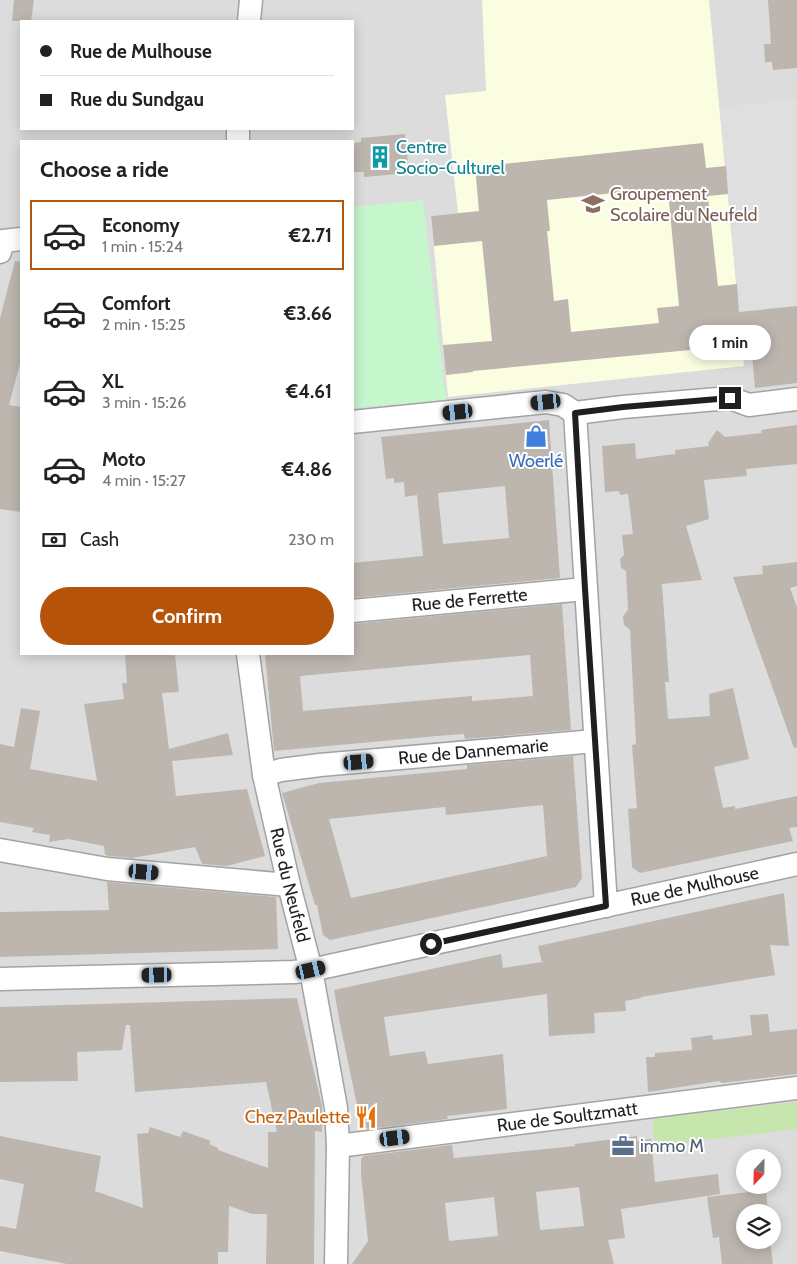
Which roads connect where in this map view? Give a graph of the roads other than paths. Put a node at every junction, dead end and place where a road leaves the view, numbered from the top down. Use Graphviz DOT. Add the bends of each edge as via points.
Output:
graph roads {
  1 [pos="251,0"];
  2 [pos="249,20"];
  3 [pos="20,239"];
  4 [pos="0,252"];
  5 [pos="797,399"];
  6 [pos="575,413"];
  7 [pos="354,422"];
  8 [pos="585,589"];
  9 [pos="354,611"];
  10 [pos="248,655"];
  11 [pos="595,741"];
  12 [pos="264,774"];
  13 [pos="0,850"];
  14 [pos="797,864"];
  15 [pos="289,884"];
  16 [pos="606,906"];
  17 [pos="311,970"];
  18 [pos="0,979"];
  19 [pos="797,1088"];
  20 [pos="338,1146"];
  21 [pos="336,1264"];
  1 -- 2 [label="street"];
  3 -- 4 [label="street" via="3,241"];
  5 -- 6 [label="street" via="749,405 730,398"];
  6 -- 7 [label="street" via="563,405 546,402"];
  6 -- 8 [label="street"];
  8 -- 9 [label="street, Rue de Ferrette"];
  8 -- 11 [label="street"];
  10 -- 12 [label="street, Rue du Neufeld"];
  11 -- 12 [label="street, Rue de Dannemarie" via="320,765"];
  11 -- 16 [label="street"];
  12 -- 15 [label="street, Rue du Neufeld"];
  13 -- 15 [label="street" via="107,869"];
  14 -- 16 [label="street, Rue de Mulhouse"];
  15 -- 17 [label="street, Rue du Neufeld"];
  16 -- 17 [label="street, Rue de Mulhouse"];
  17 -- 18 [label="street, Rue de Mulhouse"];
  17 -- 20 [label="street, Rue du Neufeld" via="336,1108"];
  19 -- 20 [label="street, Rue de Soultzmatt"];
  20 -- 21 [label="street, Rue du Neufeld"];
}
